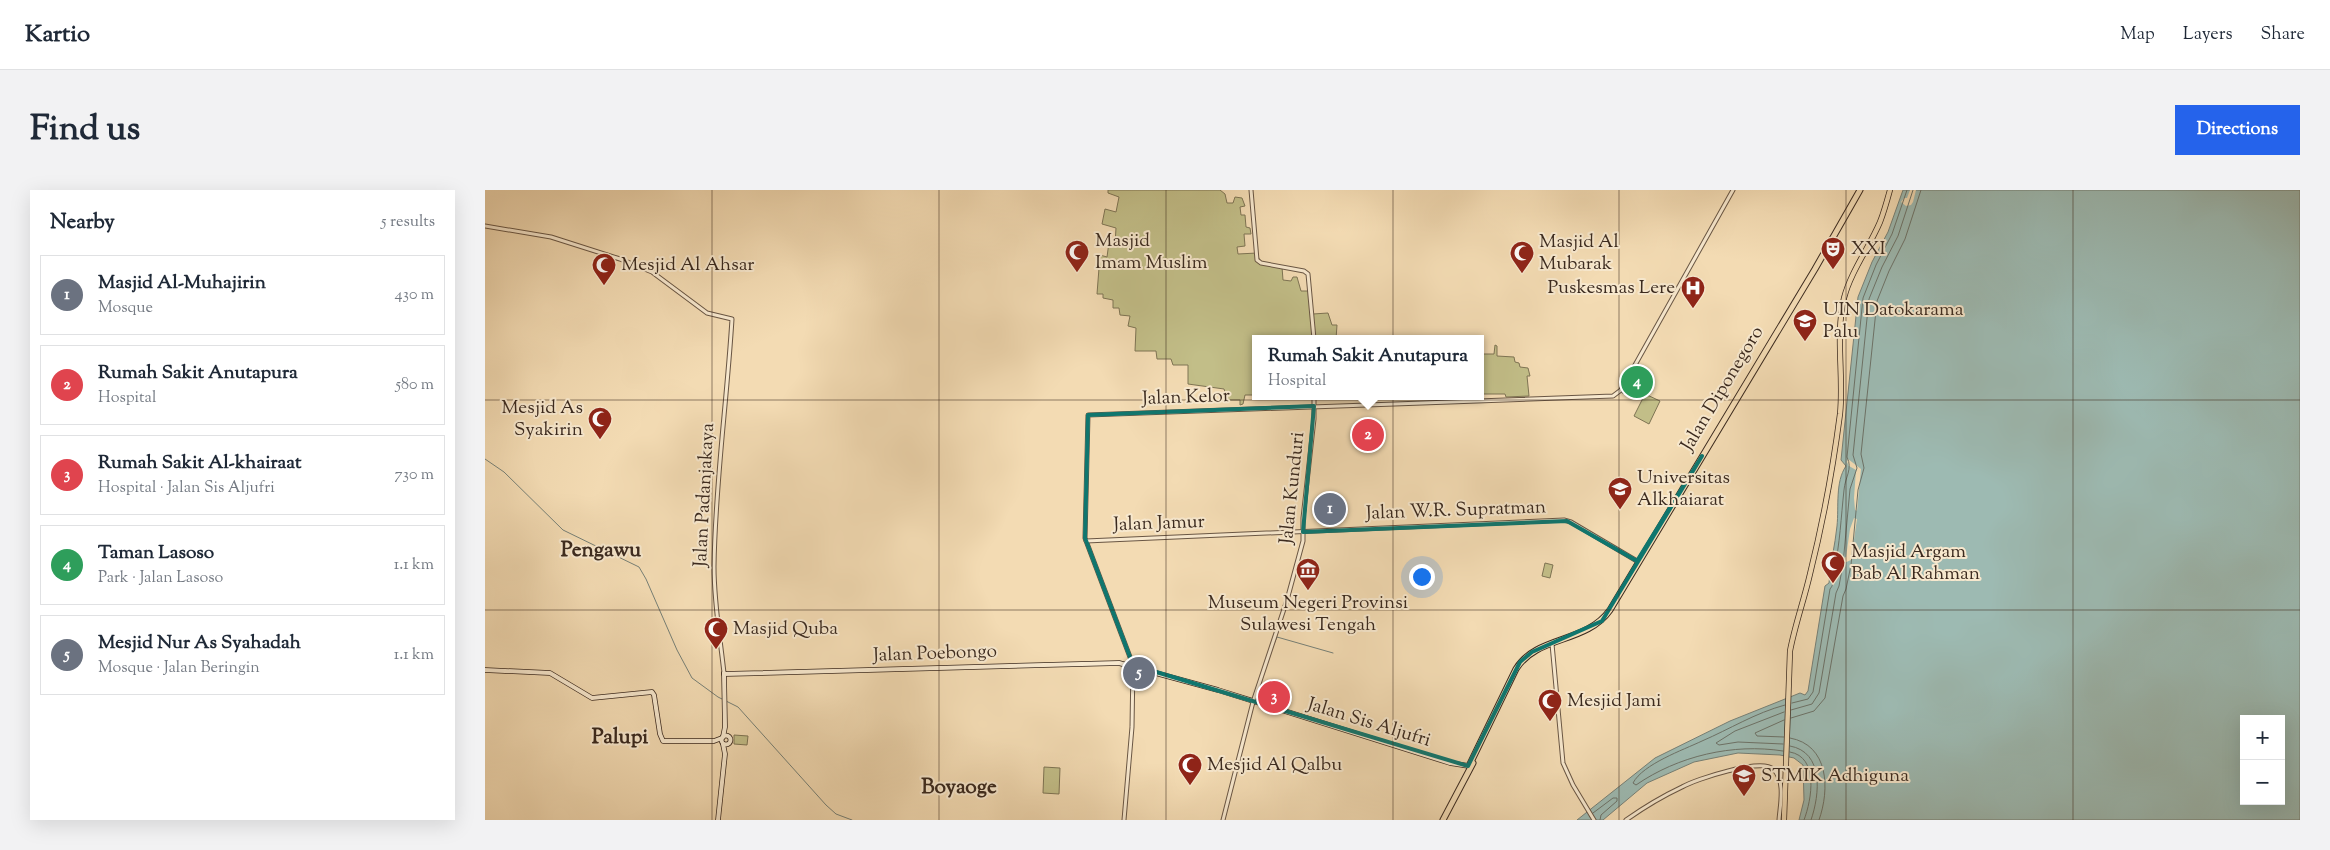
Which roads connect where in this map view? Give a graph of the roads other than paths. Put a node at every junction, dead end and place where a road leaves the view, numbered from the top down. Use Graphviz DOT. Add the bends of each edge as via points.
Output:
graph roads {
  1 [pos="1251,190"];
  2 [pos="1733,190"];
  3 [pos="1858,190"];
  4 [pos="1890,190"];
  5 [pos="485,226"];
  6 [pos="1314,335"];
  7 [pos="1314,400"];
  8 [pos="1473,400"];
  9 [pos="1484,400"];
  10 [pos="1314,406"];
  11 [pos="1702,456"];
  12 [pos="1303,532"];
  13 [pos="1234,535"];
  14 [pos="1086,541"];
  15 [pos="1637,561"];
  16 [pos="1553,644"];
  17 [pos="1133,665"];
  18 [pos="485,670"];
  19 [pos="724,673"];
  20 [pos="1253,702"];
  21 [pos="725,727"];
  22 [pos="722,737"];
  23 [pos="729,737"];
  24 [pos="714,741"];
  25 [pos="723,744"];
  26 [pos="729,744"];
  27 [pos="725,754"];
  28 [pos="1475,755"];
  29 [pos="1453,764"];
  30 [pos="1469,766"];
  31 [pos="1466,775"];
  32 [pos="1781,819"];
  33 [pos="718,820"];
  34 [pos="1124,820"];
  35 [pos="1223,820"];
  36 [pos="1443,820"];
  37 [pos="1594,820"];
  38 [pos="1626,820"];
  1 -- 6 [label="street" via="1257,260 1308,274"];
  2 -- 9 [label="street, Jalan Kelor" via="1621,390 1615,395"];
  3 -- 11 [label="highway, Jalan Diponegoro"];
  4 -- 32 [label="main road" via="1880,223 1843,302 1839,423 1823,519 1790,651 1788,758"];
  5 -- 19 [label="street, Jalan Padanjakaya" via="551,237 620,259 652,272 707,313 732,319 714,568"];
  7 -- 10 [label="street, Jalan Kunduri"];
  8 -- 10 [label="street, Jalan Kelor"];
  10 -- 12 [label="street, Jalan Kunduri"];
  10 -- 14 [label="street, Jalan Kelor" via="1088,415"];
  11 -- 15 [label="highway, Jalan Diponegoro"];
  11 -- 16 [label="highway, Jalan Diponegoro" via="1604,618 1590,630"];
  12 -- 13 [label="street, Jalan W.R. Supratman"];
  12 -- 15 [label="street, Jalan W.R. Supratman" via="1567,520"];
  12 -- 20 [label="street, Jalan Kunduri" via="1295,572"];
  13 -- 14 [label="street, Jalan Jamur"];
  14 -- 17 [label="street"];
  15 -- 16 [label="highway, Jalan Diponegoro" via="1603,618"];
  16 -- 28 [label="highway" via="1531,652 1518,666"];
  16 -- 37 [label="street" via="1563,763"];
  17 -- 19 [label="main road, Jalan Poebongo" via="1101,662"];
  17 -- 20 [label="main road, Jalan Sis Aljufri"];
  17 -- 34 [label="street" via="1133,727"];
  18 -- 24 [label="main road" via="550,673 598,698 652,692 662,740"];
  19 -- 21 [label="main road"];
  20 -- 29 [label="main road, Jalan Sis Aljufri"];
  20 -- 35 [label="street, Jalan Kunduri"];
  21 -- 22 [label="main road"];
  21 -- 23 [label="main road"];
  22 -- 23 [label="main road"];
  22 -- 24 [label="main road"];
  22 -- 25 [label="main road"];
  23 -- 26 [label="main road"];
  24 -- 25 [label="main road"];
  25 -- 26 [label="main road"];
  25 -- 27 [label="main road"];
  26 -- 27 [label="main road"];
  27 -- 33 [label="main road"];
  28 -- 30 [label="highway"];
  28 -- 31 [label="highway"];
  29 -- 30 [label="main road, Jalan Sis Aljufri"];
  29 -- 31 [label="main road, Jalan Sis Aljufri" via="1465,768"];
  31 -- 36 [label="highway"];
  32 -- 38 [label="street" via="1781,780 1767,766 1736,770 1692,782"];
}
